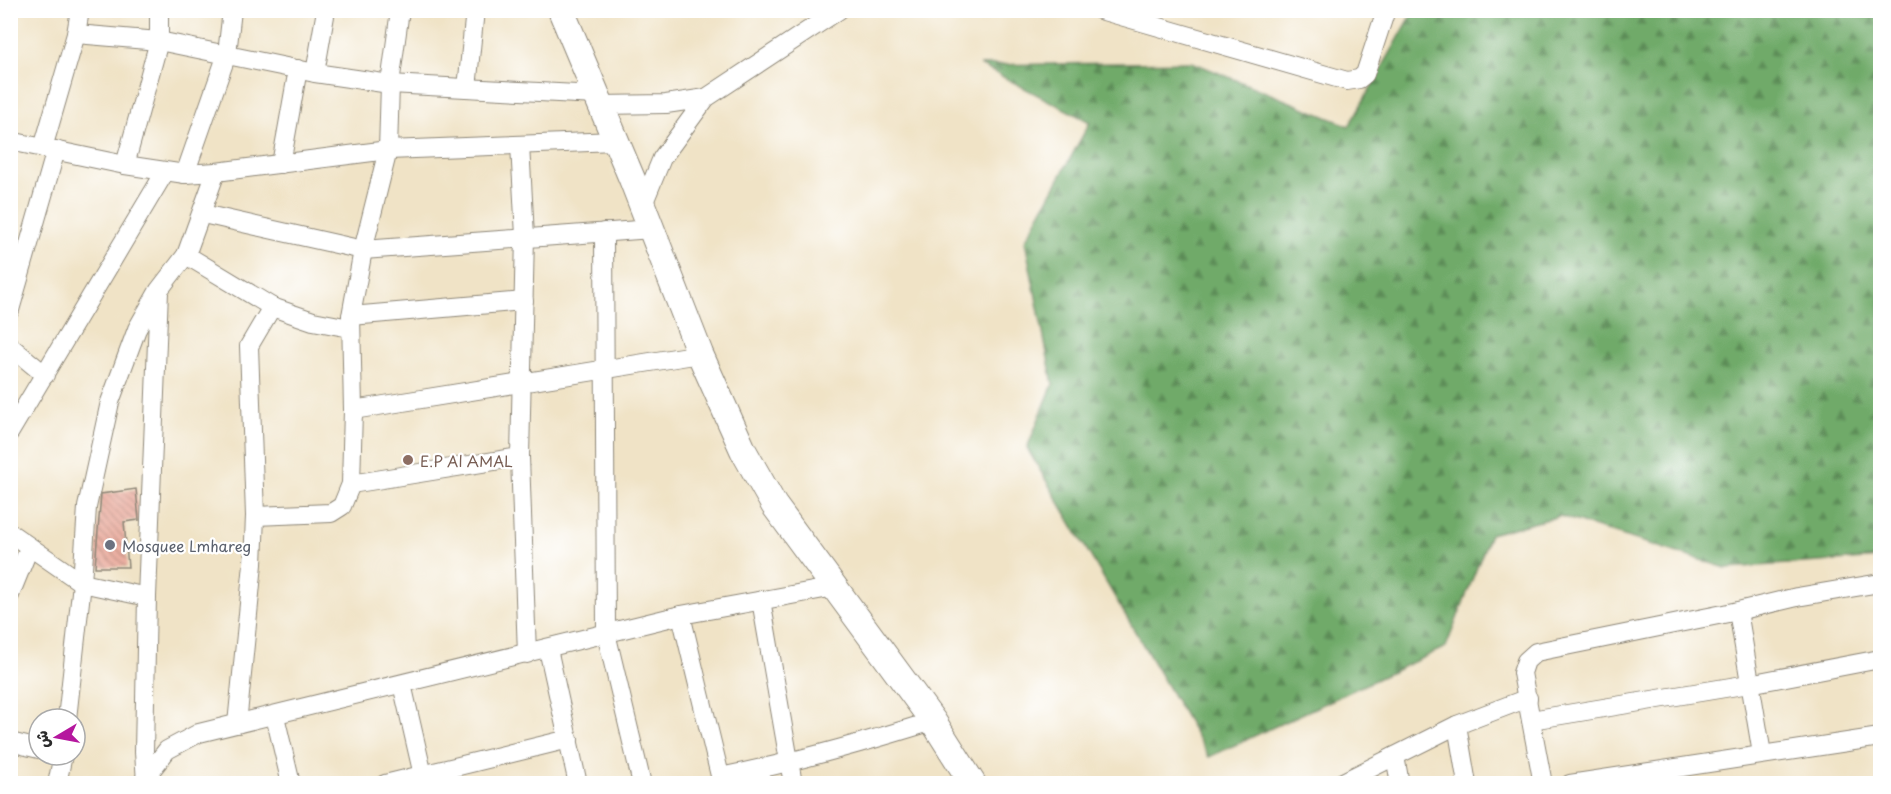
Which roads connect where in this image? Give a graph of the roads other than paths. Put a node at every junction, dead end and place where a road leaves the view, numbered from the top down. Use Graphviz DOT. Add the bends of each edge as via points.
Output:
graph roads {
  1 [pos="80,10"];
  2 [pos="159,10"];
  3 [pos="232,10"];
  4 [pos="326,10"];
  5 [pos="400,10"];
  6 [pos="475,10"];
  7 [pos="561,10"];
  8 [pos="839,10"];
  9 [pos="1100,10"];
  10 [pos="1386,10"];
  11 [pos="76,34"];
  12 [pos="159,41"];
  13 [pos="227,54"];
  14 [pos="307,71"];
  15 [pos="390,84"];
  16 [pos="467,88"];
  17 [pos="706,98"];
  18 [pos="598,100"];
  19 [pos="10,141"];
  20 [pos="615,141"];
  21 [pos="520,145"];
  22 [pos="49,149"];
  23 [pos="388,150"];
  24 [pos="281,164"];
  25 [pos="125,165"];
  26 [pos="165,172"];
  27 [pos="216,172"];
  28 [pos="184,174"];
  29 [pos="203,214"];
  30 [pos="647,218"];
  31 [pos="604,232"];
  32 [pos="525,236"];
  33 [pos="363,250"];
  34 [pos="186,255"];
  35 [pos="159,290"];
  36 [pos="524,301"];
  37 [pos="272,307"];
  38 [pos="10,310"];
  39 [pos="350,322"];
  40 [pos="10,346"];
  41 [pos="700,354"];
  42 [pos="605,371"];
  43 [pos="45,375"];
  44 [pos="522,383"];
  45 [pos="354,410"];
  46 [pos="10,432"];
  47 [pos="520,456"];
  48 [pos="351,484"];
  49 [pos="255,516"];
  50 [pos="10,533"];
  51 [pos="29,548"];
  52 [pos="82,583"];
  53 [pos="1881,583"];
  54 [pos="835,586"];
  55 [pos="10,595"];
  56 [pos="147,597"];
  57 [pos="761,600"];
  58 [pos="1738,611"];
  59 [pos="681,615"];
  60 [pos="606,633"];
  61 [pos="548,649"];
  62 [pos="527,654"];
  63 [pos="1881,659"];
  64 [pos="402,684"];
  65 [pos="1749,684"];
  66 [pos="1528,698"];
  67 [pos="68,707"];
  68 [pos="275,716"];
  69 [pos="1531,720"];
  70 [pos="933,721"];
  71 [pos="237,724"];
  72 [pos="1456,725"];
  73 [pos="1881,737"];
  74 [pos="569,739"];
  75 [pos="10,742"];
  76 [pos="27,746"];
  77 [pos="1762,754"];
  78 [pos="1395,756"];
  79 [pos="787,764"];
  80 [pos="60,767"];
  81 [pos="424,779"];
  82 [pos="721,780"];
  83 [pos="146,781"];
  84 [pos="57,783"];
  85 [pos="291,783"];
  86 [pos="386,783"];
  87 [pos="578,783"];
  88 [pos="642,783"];
  89 [pos="793,783"];
  90 [pos="973,783"];
  91 [pos="1339,783"];
  92 [pos="1400,783"];
  93 [pos="1467,783"];
  94 [pos="1543,783"];
  95 [pos="1570,783"];
  1 -- 11 [label="street"];
  2 -- 12 [label="street"];
  3 -- 13 [label="street"];
  4 -- 14 [label="street"];
  5 -- 15 [label="street"];
  6 -- 16 [label="street"];
  7 -- 18 [label="main road"];
  8 -- 17 [label="street"];
  9 -- 10 [label="street" via="1347,81 1365,74"];
  11 -- 12 [label="street"];
  11 -- 22 [label="street"];
  12 -- 13 [label="street"];
  12 -- 25 [label="street"];
  13 -- 14 [label="street"];
  13 -- 28 [label="street"];
  14 -- 15 [label="street"];
  14 -- 24 [label="street"];
  15 -- 16 [label="street"];
  15 -- 23 [label="street"];
  16 -- 18 [label="street"];
  17 -- 18 [label="street" via="666,104"];
  17 -- 30 [label="street" via="662,158"];
  18 -- 20 [label="main road"];
  19 -- 22 [label="street"];
  20 -- 21 [label="street"];
  20 -- 30 [label="main road"];
  21 -- 23 [label="street"];
  21 -- 32 [label="street"];
  22 -- 25 [label="street"];
  22 -- 38 [label="street"];
  23 -- 24 [label="street"];
  23 -- 33 [label="street"];
  24 -- 27 [label="street"];
  25 -- 26 [label="street"];
  26 -- 28 [label="street"];
  26 -- 43 [label="street"];
  27 -- 28 [label="street"];
  27 -- 29 [label="street"];
  29 -- 33 [label="street"];
  29 -- 34 [label="street"];
  30 -- 31 [label="street"];
  30 -- 41 [label="main road"];
  31 -- 32 [label="street"];
  31 -- 42 [label="street"];
  32 -- 33 [label="street"];
  32 -- 36 [label="street"];
  33 -- 39 [label="street"];
  34 -- 35 [label="street"];
  34 -- 37 [label="street"];
  35 -- 52 [label="street" via="126,352 110,402 87,507"];
  35 -- 56 [label="street"];
  36 -- 39 [label="street"];
  36 -- 44 [label="street"];
  37 -- 39 [label="street" via="312,321"];
  37 -- 49 [label="street" via="249,346"];
  39 -- 45 [label="street"];
  40 -- 43 [label="street"];
  41 -- 42 [label="street"];
  41 -- 54 [label="main road" via="758,476 780,513"];
  42 -- 44 [label="street"];
  42 -- 60 [label="street"];
  43 -- 46 [label="street"];
  44 -- 45 [label="street"];
  44 -- 47 [label="street"];
  45 -- 48 [label="street"];
  47 -- 48 [label="street"];
  47 -- 62 [label="street"];
  48 -- 49 [label="street" via="342,506 331,513"];
  49 -- 71 [label="street"];
  50 -- 51 [label="street"];
  51 -- 52 [label="street"];
  51 -- 55 [label="street"];
  52 -- 56 [label="street"];
  52 -- 67 [label="street"];
  53 -- 58 [label="street"];
  54 -- 57 [label="street"];
  54 -- 70 [label="main road"];
  56 -- 83 [label="street"];
  57 -- 59 [label="street"];
  57 -- 79 [label="street"];
  58 -- 65 [label="street"];
  58 -- 66 [label="street" via="1536,651 1522,673"];
  59 -- 60 [label="street"];
  59 -- 82 [label="street"];
  60 -- 61 [label="street"];
  60 -- 88 [label="street"];
  61 -- 62 [label="street"];
  61 -- 74 [label="street"];
  62 -- 64 [label="street"];
  63 -- 65 [label="street"];
  64 -- 68 [label="street"];
  64 -- 81 [label="street"];
  65 -- 69 [label="street"];
  65 -- 77 [label="street"];
  66 -- 69 [label="street"];
  66 -- 72 [label="street"];
  68 -- 71 [label="street"];
  68 -- 85 [label="street"];
  69 -- 94 [label="street"];
  70 -- 79 [label="street"];
  70 -- 90 [label="main road"];
  71 -- 83 [label="street" via="199,733 167,750"];
  72 -- 78 [label="street"];
  72 -- 93 [label="street"];
  73 -- 77 [label="street"];
  74 -- 81 [label="street"];
  74 -- 87 [label="street"];
  75 -- 76 [label="street"];
  77 -- 95 [label="street"];
  78 -- 91 [label="street"];
  78 -- 92 [label="street"];
  79 -- 82 [label="street"];
  79 -- 89 [label="street"];
  80 -- 84 [label="street"];
  81 -- 86 [label="street"];
}
